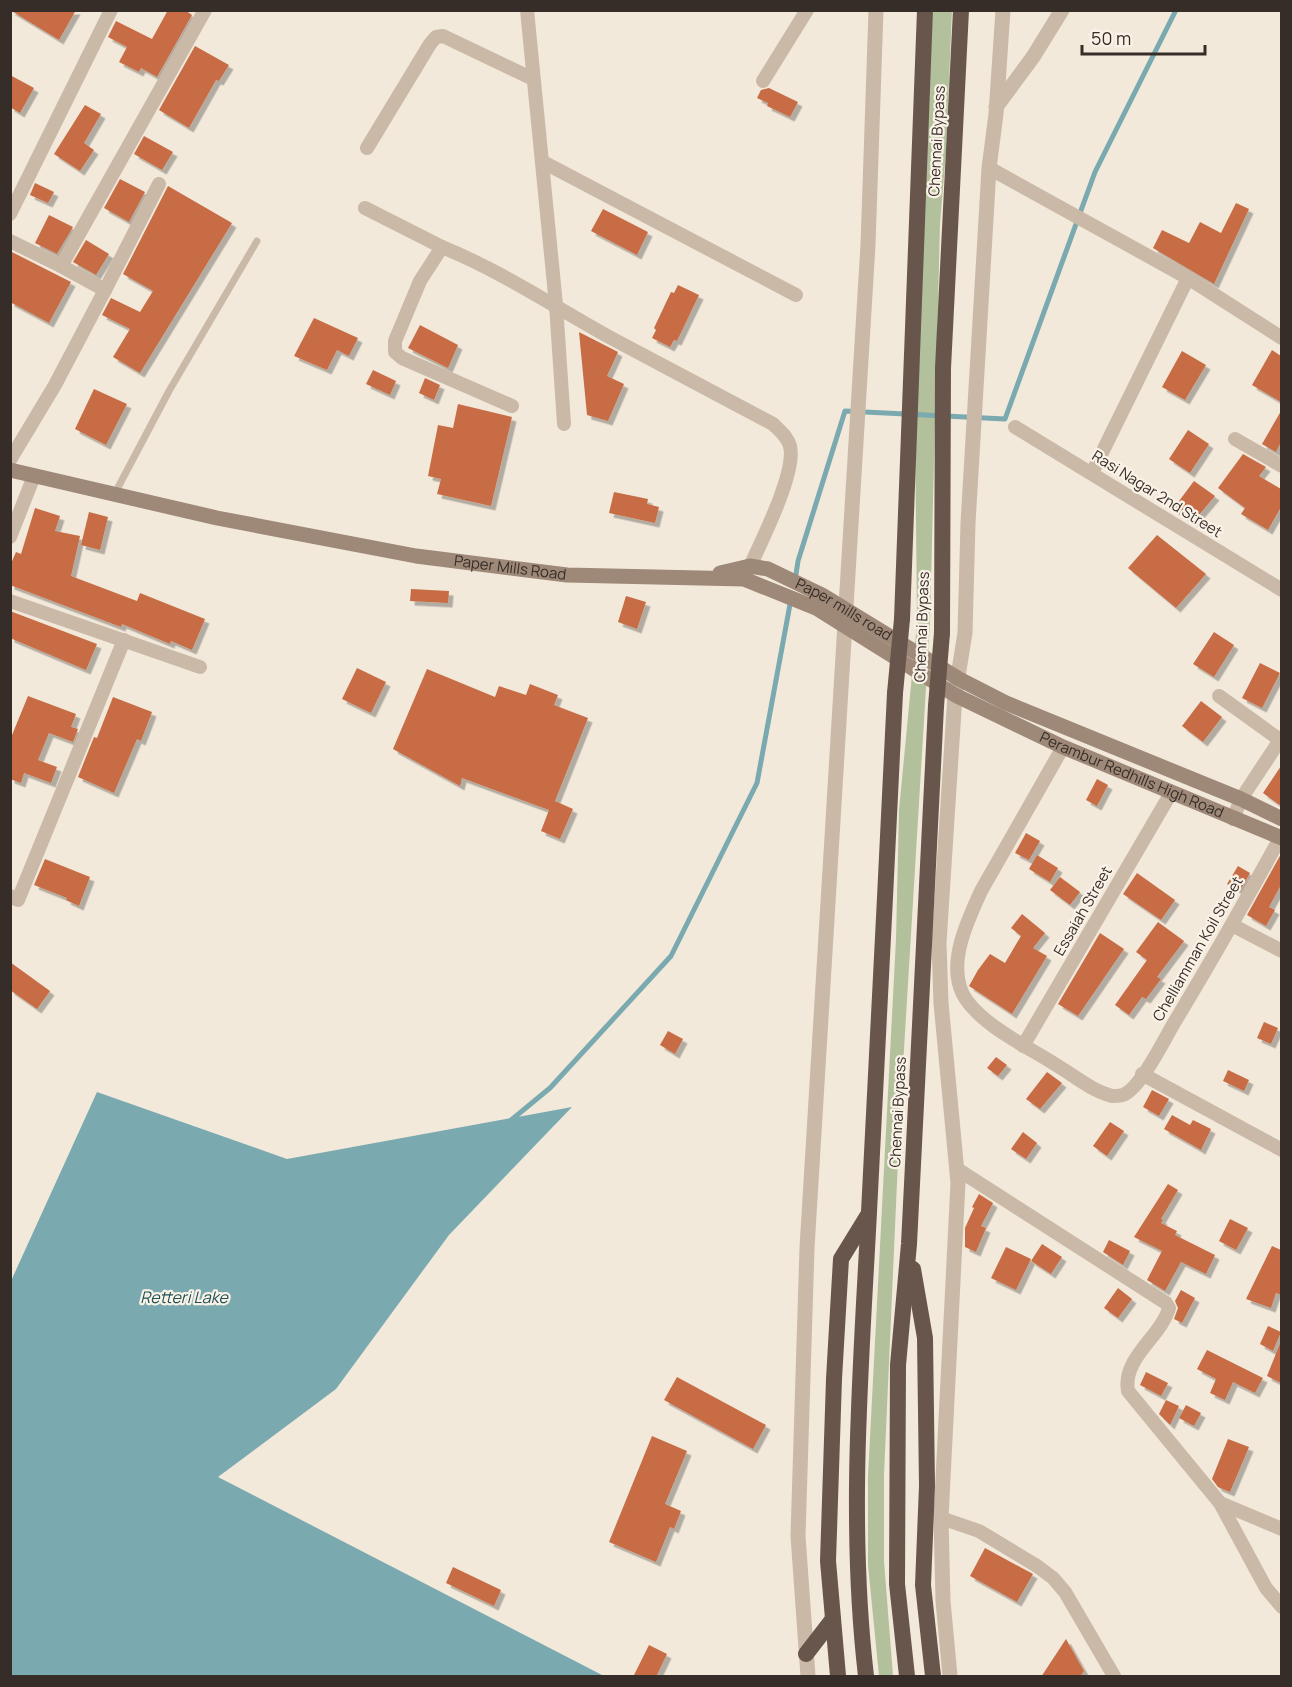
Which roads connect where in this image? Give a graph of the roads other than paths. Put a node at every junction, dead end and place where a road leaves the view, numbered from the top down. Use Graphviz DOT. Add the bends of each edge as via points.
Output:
graph roads {
  1 [pos="111,10"];
  2 [pos="206,10"];
  3 [pos="527,10"];
  4 [pos="807,10"];
  5 [pos="876,10"];
  6 [pos="925,10"];
  7 [pos="961,10"];
  8 [pos="1003,10"];
  9 [pos="1062,10"];
  10 [pos="533,79"];
  11 [pos="763,81"];
  12 [pos="996,107"];
  13 [pos="367,148"];
  14 [pos="543,162"];
  15 [pos="989,168"];
  16 [pos="159,184"];
  17 [pos="365,208"];
  18 [pos="10,214"];
  19 [pos="10,241"];
  20 [pos="257,241"];
  21 [pos="442,247"];
  22 [pos="61,266"];
  23 [pos="1188,278"];
  24 [pos="105,290"];
  25 [pos="796,296"];
  26 [pos="556,305"];
  27 [pos="1281,338"];
  28 [pos="512,406"];
  29 [pos="564,424"];
  30 [pos="1015,427"];
  31 [pos="1235,439"];
  32 [pos="10,460"];
  33 [pos="1281,466"];
  34 [pos="10,470"];
  35 [pos="1092,473"];
  36 [pos="34,476"];
  37 [pos="114,495"];
  38 [pos="10,537"];
  39 [pos="751,576"];
  40 [pos="702,578"];
  41 [pos="1281,590"];
  42 [pos="10,601"];
  43 [pos="819,601"];
  44 [pos="847,603"];
  45 [pos="846,627"];
  46 [pos="124,640"];
  47 [pos="200,667"];
  48 [pos="959,679"];
  49 [pos="955,695"];
  50 [pos="1219,696"];
  51 [pos="1006,703"];
  52 [pos="984,709"];
  53 [pos="1281,739"];
  54 [pos="1063,747"];
  55 [pos="1171,793"];
  56 [pos="1241,799"];
  57 [pos="1233,819"];
  58 [pos="1281,819"];
  59 [pos="1281,838"];
  60 [pos="10,896"];
  61 [pos="1232,925"];
  62 [pos="1281,951"];
  63 [pos="1023,1046"];
  64 [pos="1142,1074"];
  65 [pos="1281,1150"];
  66 [pos="957,1169"];
  67 [pos="869,1213"];
  68 [pos="909,1244"];
  69 [pos="1220,1503"];
  70 [pos="942,1518"];
  71 [pos="1281,1529"];
  72 [pos="1281,1607"];
  73 [pos="832,1618"];
  74 [pos="806,1654"];
  75 [pos="808,1677"];
  76 [pos="838,1677"];
  77 [pos="866,1677"];
  78 [pos="907,1677"];
  79 [pos="933,1677"];
  80 [pos="950,1677"];
  81 [pos="1114,1677"];
  1 -- 18 [label="street"];
  2 -- 22 [label="street"];
  3 -- 10 [label="street"];
  4 -- 11 [label="street"];
  5 -- 44 [label="street" via="868,245"];
  6 -- 67 [label="highway, Chennai Bypass, bridge" via="902,619"];
  7 -- 68 [label="highway, Chennai Bypass, bridge" via="944,368 942,633"];
  8 -- 12 [label="street"];
  9 -- 12 [label="street"];
  10 -- 13 [label="street" via="443,36 436,37"];
  10 -- 14 [label="street"];
  12 -- 15 [label="street"];
  14 -- 25 [label="street"];
  14 -- 26 [label="street"];
  15 -- 23 [label="street"];
  15 -- 48 [label="street" via="965,633"];
  16 -- 24 [label="street"];
  17 -- 21 [label="street"];
  19 -- 22 [label="street"];
  20 -- 37 [label="lane" via="169,391"];
  21 -- 26 [label="street"];
  21 -- 28 [label="street" via="420,281 395,341 395,352"];
  22 -- 24 [label="street"];
  23 -- 27 [label="street"];
  23 -- 35 [label="street"];
  24 -- 32 [label="street" via="56,385"];
  26 -- 29 [label="street"];
  26 -- 39 [label="street" via="773,424 784,435 791,460 787,479"];
  30 -- 35 [label="street, Rasi Nagar 2nd Street"];
  31 -- 33 [label="street"];
  34 -- 36 [label="main road, Paper Mills Road"];
  35 -- 41 [label="street, Rasi Nagar 2nd Street"];
  36 -- 37 [label="main road, Paper Mills Road"];
  36 -- 38 [label="street"];
  37 -- 40 [label="main road, Paper Mills Road" via="416,556 567,575"];
  39 -- 40 [label="main road, Paper mills road"];
  39 -- 43 [label="main road, Paper Mills Road"];
  39 -- 43 [label="main road, Paper mills road" via="768,569"];
  42 -- 46 [label="street"];
  43 -- 44 [label="main road, Paper mills road"];
  43 -- 45 [label="main road, Paper Mills Road"];
  44 -- 45 [label="street"];
  44 -- 48 [label="main road, Paper mills road"];
  45 -- 49 [label="main road, Paper Mills Road"];
  45 -- 74 [label="street" via="807,1259 798,1536"];
  46 -- 47 [label="street"];
  46 -- 60 [label="street" via="18,900"];
  48 -- 49 [label="street"];
  48 -- 51 [label="main road, Paper mills road"];
  49 -- 52 [label="main road, Paper Mills Road"];
  49 -- 66 [label="street" via="939,943"];
  50 -- 53 [label="street"];
  51 -- 56 [label="main road, Perambur Redhills High Road"];
  52 -- 54 [label="main road, Perambur Redhills High Road"];
  53 -- 56 [label="street"];
  54 -- 55 [label="main road, Perambur Redhills High Road"];
  54 -- 63 [label="street, Chelliamman Koil Street" via="981,891 957,962 960,986 968,1003"];
  55 -- 57 [label="main road, Perambur Redhills High Road"];
  55 -- 63 [label="street, Essaiah Street"];
  56 -- 57 [label="street"];
  56 -- 58 [label="main road, Perambur Redhills High Road"];
  57 -- 59 [label="main road, Perambur Redhills High Road"];
  59 -- 61 [label="street, Chelliamman Koil Street"];
  61 -- 62 [label="street"];
  61 -- 64 [label="street, Chelliamman Koil Street"];
  63 -- 64 [label="street, Chelliamman Koil Street" via="1087,1085 1114,1096 1124,1095"];
  64 -- 65 [label="street"];
  66 -- 69 [label="street" via="1166,1303 1166,1318 1131,1367 1128,1391"];
  66 -- 70 [label="street"];
  67 -- 73 [label="highway" via="841,1259 828,1561"];
  67 -- 77 [label="highway, Chennai Bypass" via="859,1378 856,1564"];
  68 -- 78 [label="highway" via="898,1365 897,1584"];
  68 -- 79 [label="highway" via="925,1338 927,1486 923,1585"];
  69 -- 71 [label="street"];
  69 -- 72 [label="street" via="1266,1588"];
  70 -- 80 [label="street" via="943,1601"];
  70 -- 81 [label="street" via="979,1531 1053,1578"];
  73 -- 74 [label="highway"];
  73 -- 76 [label="highway"];
  74 -- 75 [label="street"];
}
